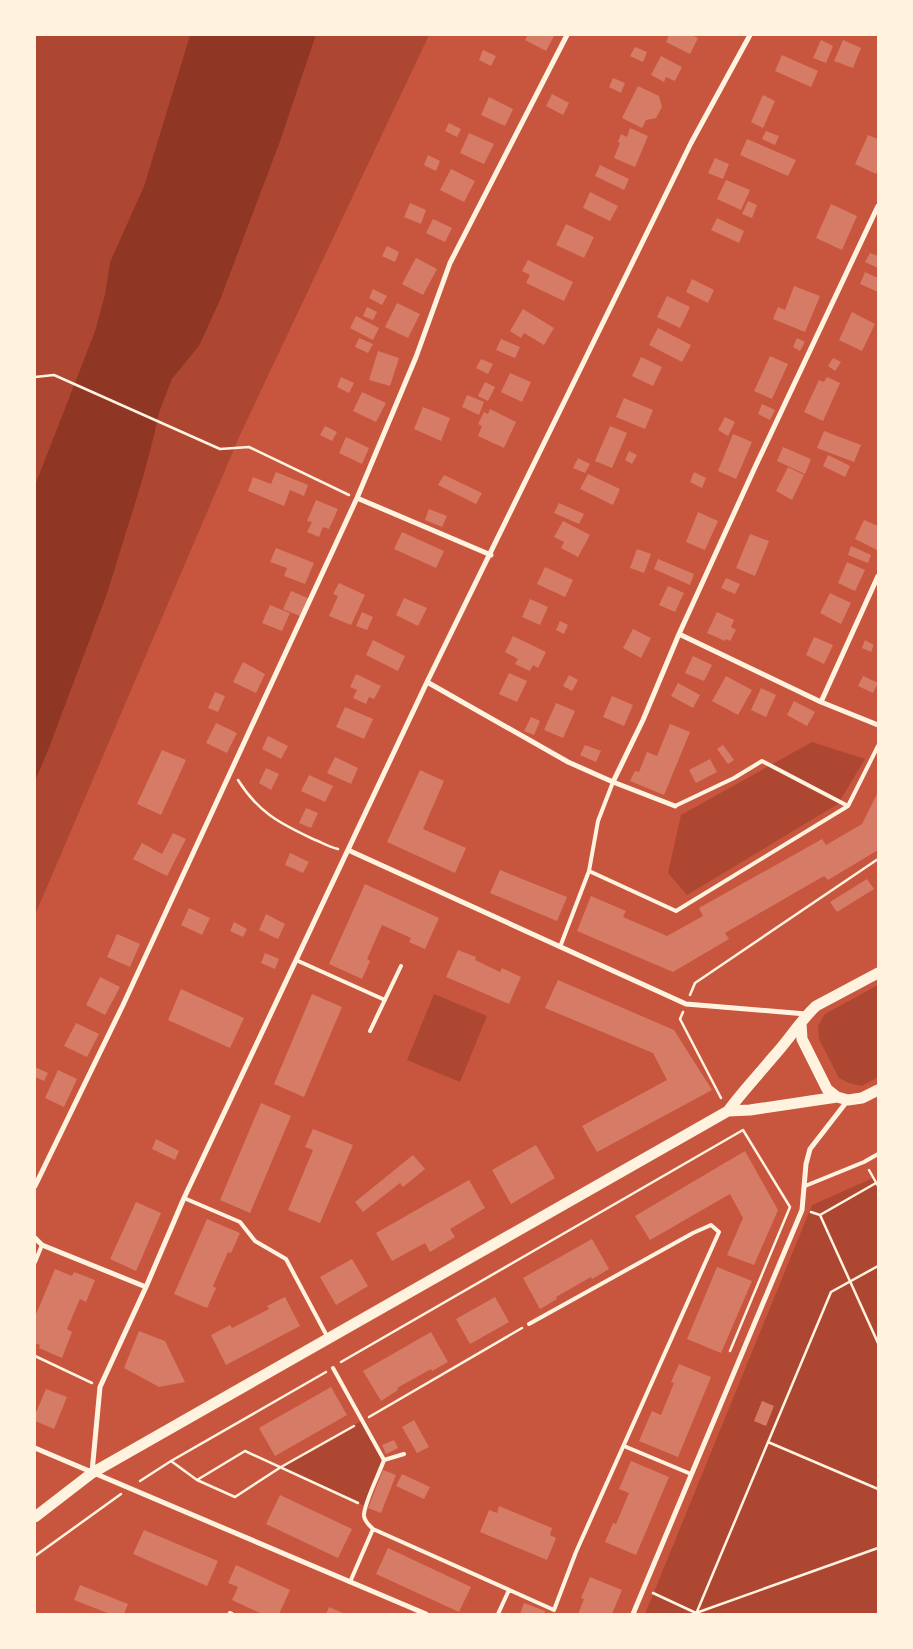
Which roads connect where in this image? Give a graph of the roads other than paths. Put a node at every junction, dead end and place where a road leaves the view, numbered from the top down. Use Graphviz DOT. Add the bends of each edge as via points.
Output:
graph roads {
  1 [pos="567,35"];
  2 [pos="750,35"];
  3 [pos="878,206"];
  4 [pos="357,498"];
  5 [pos="491,554"];
  6 [pos="878,576"];
  7 [pos="679,634"];
  8 [pos="427,682"];
  9 [pos="821,702"];
  10 [pos="878,725"];
  11 [pos="878,746"];
  12 [pos="613,782"];
  13 [pos="675,806"];
  14 [pos="848,806"];
  15 [pos="348,850"];
  16 [pos="589,871"];
  17 [pos="560,947"];
  18 [pos="296,960"];
  19 [pos="401,966"];
  20 [pos="878,973"];
  21 [pos="385,1000"];
  22 [pos="804,1018"];
  23 [pos="370,1031"];
  24 [pos="878,1090"];
  25 [pos="843,1099"];
  26 [pos="728,1111"];
  27 [pos="878,1154"];
  28 [pos="35,1186"];
  29 [pos="805,1186"];
  30 [pos="184,1198"];
  31 [pos="35,1238"];
  32 [pos="42,1245"];
  33 [pos="35,1262"];
  34 [pos="146,1287"];
  35 [pos="529,1324"];
  36 [pos="328,1338"];
  37 [pos="333,1368"];
  38 [pos="624,1446"];
  39 [pos="35,1448"];
  40 [pos="404,1454"];
  41 [pos="384,1460"];
  42 [pos="92,1473"];
  43 [pos="691,1474"];
  44 [pos="35,1517"];
  45 [pos="373,1529"];
  46 [pos="350,1582"];
  47 [pos="509,1590"];
  48 [pos="426,1614"];
  49 [pos="498,1614"];
  50 [pos="633,1614"];
  1 -- 4 [label="street" via="450,263 416,357"];
  2 -- 5 [label="street" via="691,143"];
  3 -- 7 [label="street"];
  4 -- 5 [label="street"];
  4 -- 28 [label="street" via="119,1014"];
  5 -- 8 [label="street"];
  6 -- 9 [label="street"];
  7 -- 9 [label="street"];
  7 -- 12 [label="street"];
  8 -- 12 [label="street" via="568,762"];
  8 -- 15 [label="street"];
  9 -- 10 [label="street"];
  11 -- 14 [label="lane"];
  12 -- 13 [label="street"];
  12 -- 16 [label="lane" via="598,820"];
  13 -- 14 [label="lane" via="762,761"];
  14 -- 16 [label="lane" via="676,911"];
  15 -- 17 [label="street"];
  15 -- 18 [label="street"];
  16 -- 17 [label="lane"];
  17 -- 22 [label="street" via="686,1004"];
  18 -- 21 [label="lane"];
  18 -- 30 [label="street"];
  19 -- 21 [label="lane"];
  20 -- 22 [label="main road" via="816,1006"];
  21 -- 23 [label="lane"];
  22 -- 25 [label="main road" via="802,1038 827,1089"];
  22 -- 26 [label="main road"];
  24 -- 25 [label="main road" via="862,1098"];
  25 -- 26 [label="main road"];
  25 -- 29 [label="street" via="810,1149"];
  26 -- 36 [label="main road"];
  27 -- 29 [label="lane"];
  29 -- 43 [label="street" via="802,1210"];
  30 -- 34 [label="street"];
  30 -- 36 [label="lane" via="240,1222 255,1242 286,1259"];
  31 -- 32 [label="street"];
  32 -- 33 [label="lane"];
  32 -- 34 [label="street"];
  34 -- 42 [label="street" via="100,1387"];
  35 -- 38 [label="lane" via="693,1233 711,1225 719,1232"];
  36 -- 42 [label="main road"];
  37 -- 41 [label="lane"];
  38 -- 43 [label="lane"];
  38 -- 47 [label="lane" via="576,1552 554,1610"];
  39 -- 42 [label="street"];
  40 -- 41 [label="lane"];
  41 -- 45 [label="lane" via="365,1506 364,1516"];
  42 -- 44 [label="main road"];
  42 -- 46 [label="street"];
  43 -- 50 [label="street"];
  45 -- 46 [label="lane"];
  45 -- 47 [label="lane"];
  46 -- 48 [label="street"];
  47 -- 49 [label="lane"];
}
